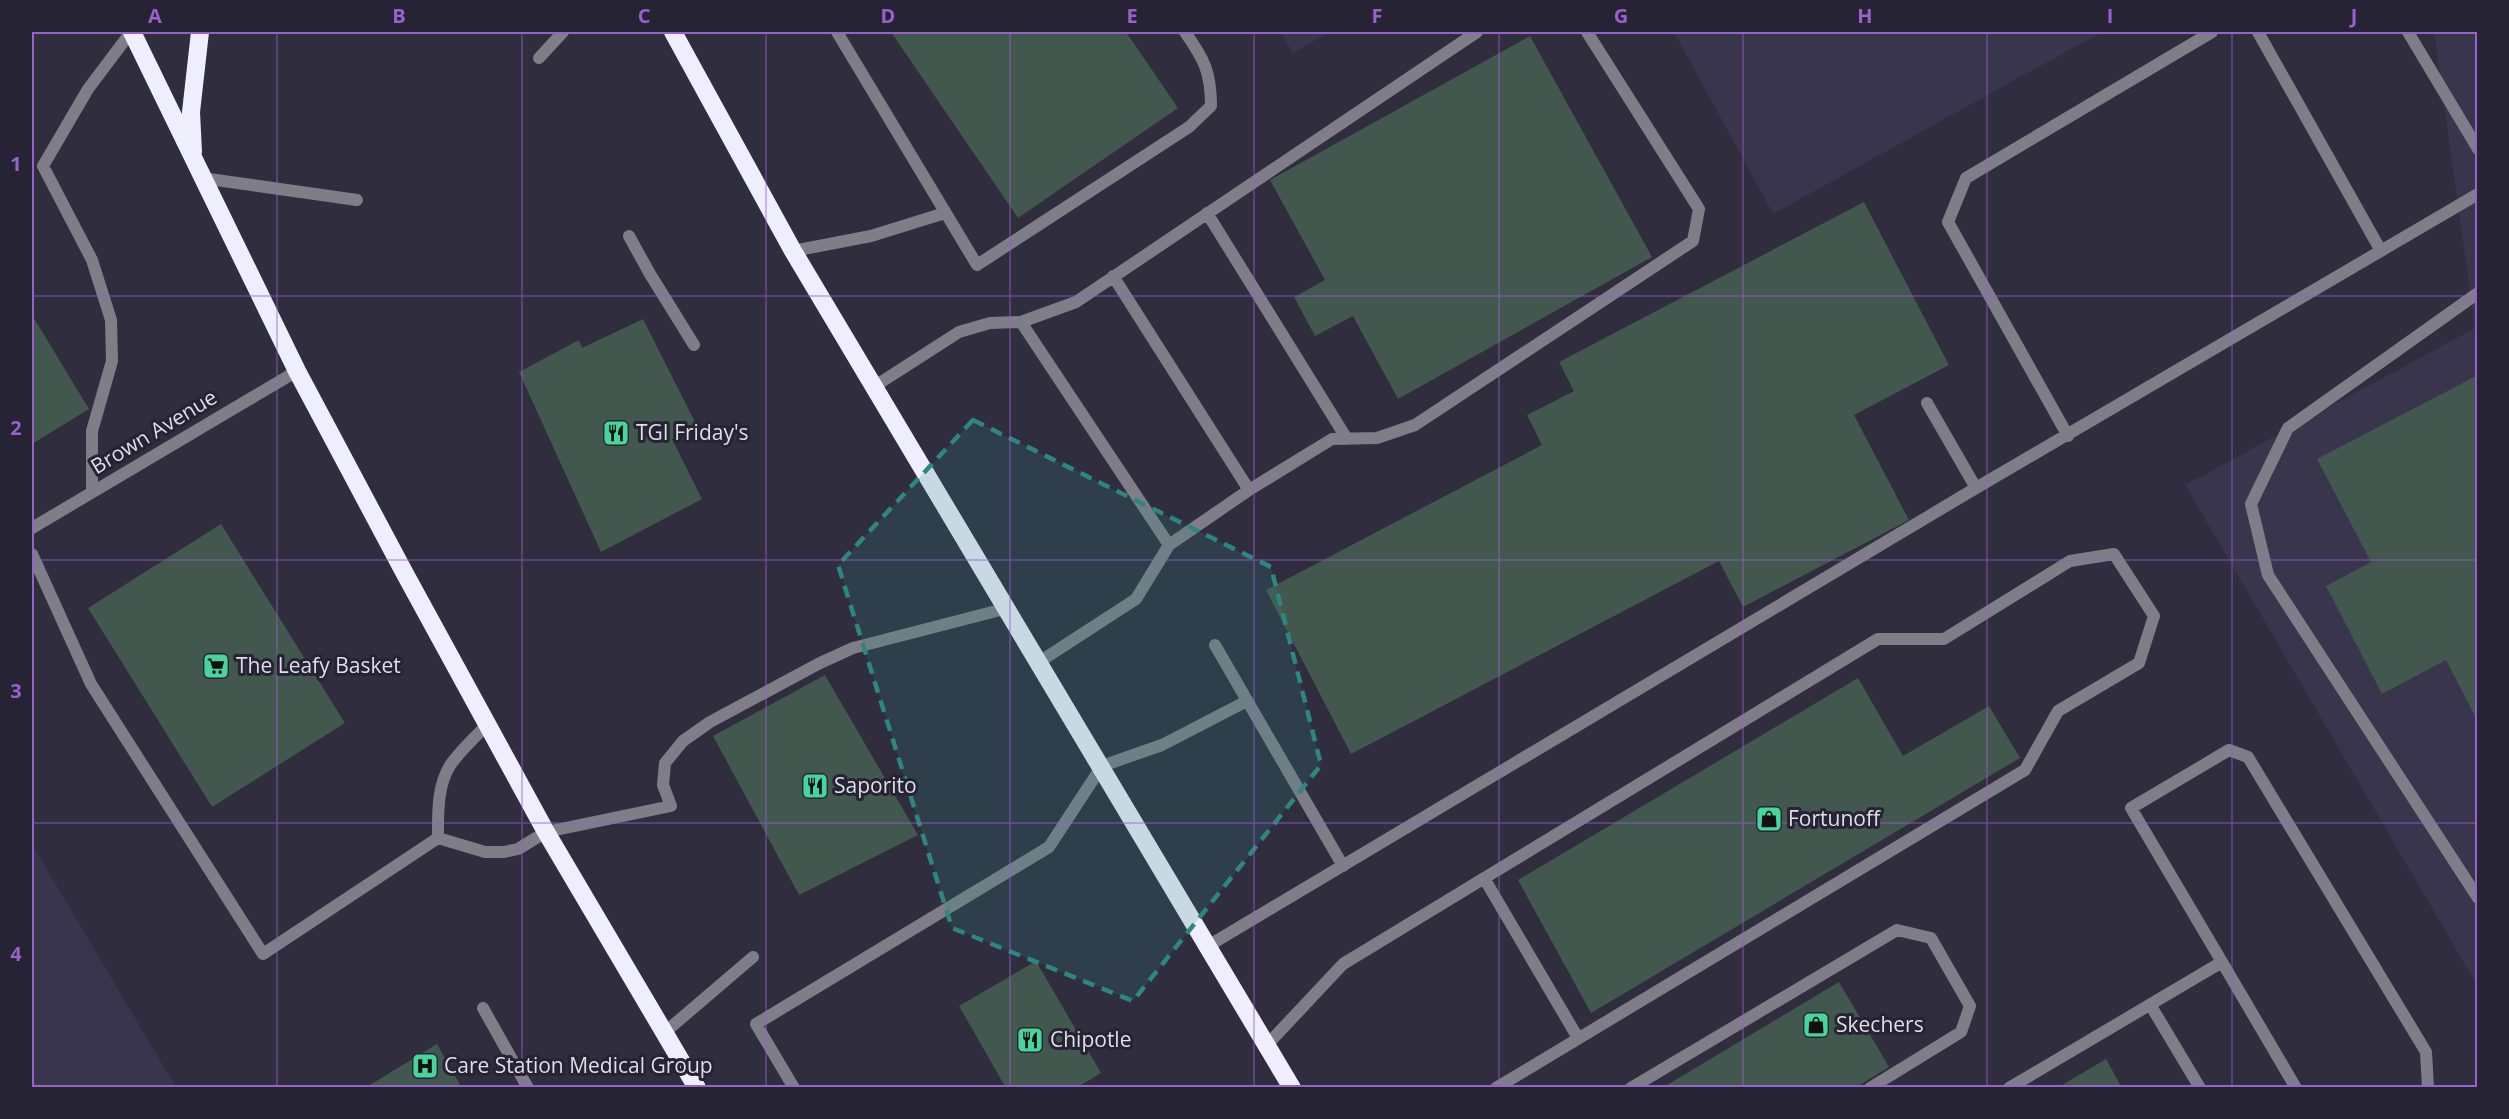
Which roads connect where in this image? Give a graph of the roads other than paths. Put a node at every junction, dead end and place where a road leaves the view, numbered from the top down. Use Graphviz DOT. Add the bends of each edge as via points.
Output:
graph roads {
  1 [pos="132,32"];
  2 [pos="200,32"];
  3 [pos="564,32"];
  4 [pos="673,32"];
  5 [pos="837,32"];
  6 [pos="1185,32"];
  7 [pos="1477,32"];
  8 [pos="1587,32"];
  9 [pos="2212,32"];
  10 [pos="2258,32"];
  11 [pos="2408,32"];
  12 [pos="539,58"];
  13 [pos="2478,149"];
  14 [pos="194,161"];
  15 [pos="202,178"];
  16 [pos="2478,194"];
  17 [pos="357,200"];
  18 [pos="945,213"];
  19 [pos="1207,213"];
  20 [pos="629,236"];
  21 [pos="793,251"];
  22 [pos="2381,251"];
  23 [pos="1113,276"];
  24 [pos="2478,293"];
  25 [pos="1021,322"];
  26 [pos="694,345"];
  27 [pos="297,371"];
  28 [pos="875,386"];
  29 [pos="1928,403"];
  30 [pos="2068,436"];
  31 [pos="1347,438"];
  32 [pos="1976,488"];
  33 [pos="1249,490"];
  34 [pos="93,492"];
  35 [pos="32,528"];
  36 [pos="1168,545"];
  37 [pos="32,554"];
  38 [pos="1008,608"];
  39 [pos="1215,645"];
  40 [pos="1039,662"];
  41 [pos="1246,701"];
  42 [pos="487,724"];
  43 [pos="1101,766"];
  44 [pos="546,832"];
  45 [pos="438,838"];
  46 [pos="1343,866"];
  47 [pos="1484,878"];
  48 [pos="2478,898"];
  49 [pos="1208,946"];
  50 [pos="753,957"];
  51 [pos="2222,962"];
  52 [pos="2151,1006"];
  53 [pos="483,1008"];
  54 [pos="664,1033"];
  55 [pos="1578,1038"];
  56 [pos="1267,1045"];
  57 [pos="528,1088"];
  58 [pos="697,1088"];
  59 [pos="794,1088"];
  60 [pos="1292,1088"];
  61 [pos="1496,1088"];
  62 [pos="1631,1088"];
  63 [pos="1870,1088"];
  64 [pos="2009,1088"];
  65 [pos="2200,1088"];
  66 [pos="2296,1088"];
  67 [pos="2428,1088"];
  1 -- 14 [label="highway"];
  1 -- 34 [label="street" via="88,88 43,166 92,260 111,320 112,361 92,431"];
  2 -- 14 [label="highway" via="191,112"];
  3 -- 12 [label="street"];
  4 -- 21 [label="highway"];
  5 -- 18 [label="street"];
  6 -- 18 [label="street" via="1202,57 1211,83 1211,106 1189,127 976,265"];
  7 -- 19 [label="street"];
  8 -- 31 [label="street" via="1699,209 1693,242 1415,425 1377,438"];
  9 -- 30 [label="street" via="1966,178 1948,222"];
  10 -- 22 [label="street"];
  11 -- 13 [label="street"];
  14 -- 15 [label="highway"];
  15 -- 17 [label="street"];
  15 -- 27 [label="highway"];
  16 -- 22 [label="street"];
  18 -- 21 [label="street" via="871,236"];
  19 -- 23 [label="street"];
  19 -- 31 [label="street"];
  20 -- 26 [label="street"];
  21 -- 28 [label="highway"];
  22 -- 30 [label="street"];
  23 -- 25 [label="street" via="1076,302"];
  23 -- 33 [label="street"];
  24 -- 48 [label="street" via="2288,428 2251,504 2268,575"];
  25 -- 28 [label="street" via="990,323 959,332"];
  25 -- 36 [label="street"];
  27 -- 34 [label="street, Brown Avenue"];
  27 -- 42 [label="highway"];
  28 -- 38 [label="highway"];
  29 -- 32 [label="street"];
  30 -- 32 [label="street"];
  31 -- 33 [label="street" via="1332,439"];
  32 -- 46 [label="street"];
  33 -- 36 [label="street"];
  34 -- 35 [label="street, Brown Avenue"];
  36 -- 40 [label="street" via="1136,599"];
  37 -- 45 [label="street" via="92,684 263,954"];
  38 -- 40 [label="highway"];
  38 -- 44 [label="street" via="853,648 820,663 710,722 683,741 665,763 663,785 671,806"];
  39 -- 41 [label="street"];
  40 -- 43 [label="highway"];
  41 -- 43 [label="street" via="1162,745"];
  41 -- 46 [label="street"];
  42 -- 44 [label="highway"];
  42 -- 45 [label="street" via="451,764 438,804"];
  43 -- 49 [label="highway"];
  43 -- 59 [label="street" via="1049,847 756,1024"];
  44 -- 45 [label="street" via="518,849 504,852 485,852"];
  44 -- 54 [label="highway"];
  46 -- 49 [label="street"];
  47 -- 55 [label="street"];
  47 -- 55 [label="street" via="1878,639 1944,639 2070,561 2114,554 2154,616 2139,663 2058,711 2025,770"];
  47 -- 56 [label="street" via="1343,964"];
  49 -- 56 [label="highway"];
  50 -- 54 [label="street"];
  51 -- 52 [label="street"];
  51 -- 66 [label="street"];
  51 -- 67 [label="street" via="2131,808 2229,750 2248,757 2426,1052"];
  52 -- 64 [label="street"];
  52 -- 65 [label="street"];
  53 -- 57 [label="street"];
  54 -- 58 [label="highway"];
  55 -- 61 [label="street"];
  56 -- 60 [label="highway"];
  62 -- 63 [label="street" via="1897,930 1931,938 1970,1006 1961,1032"];
}
